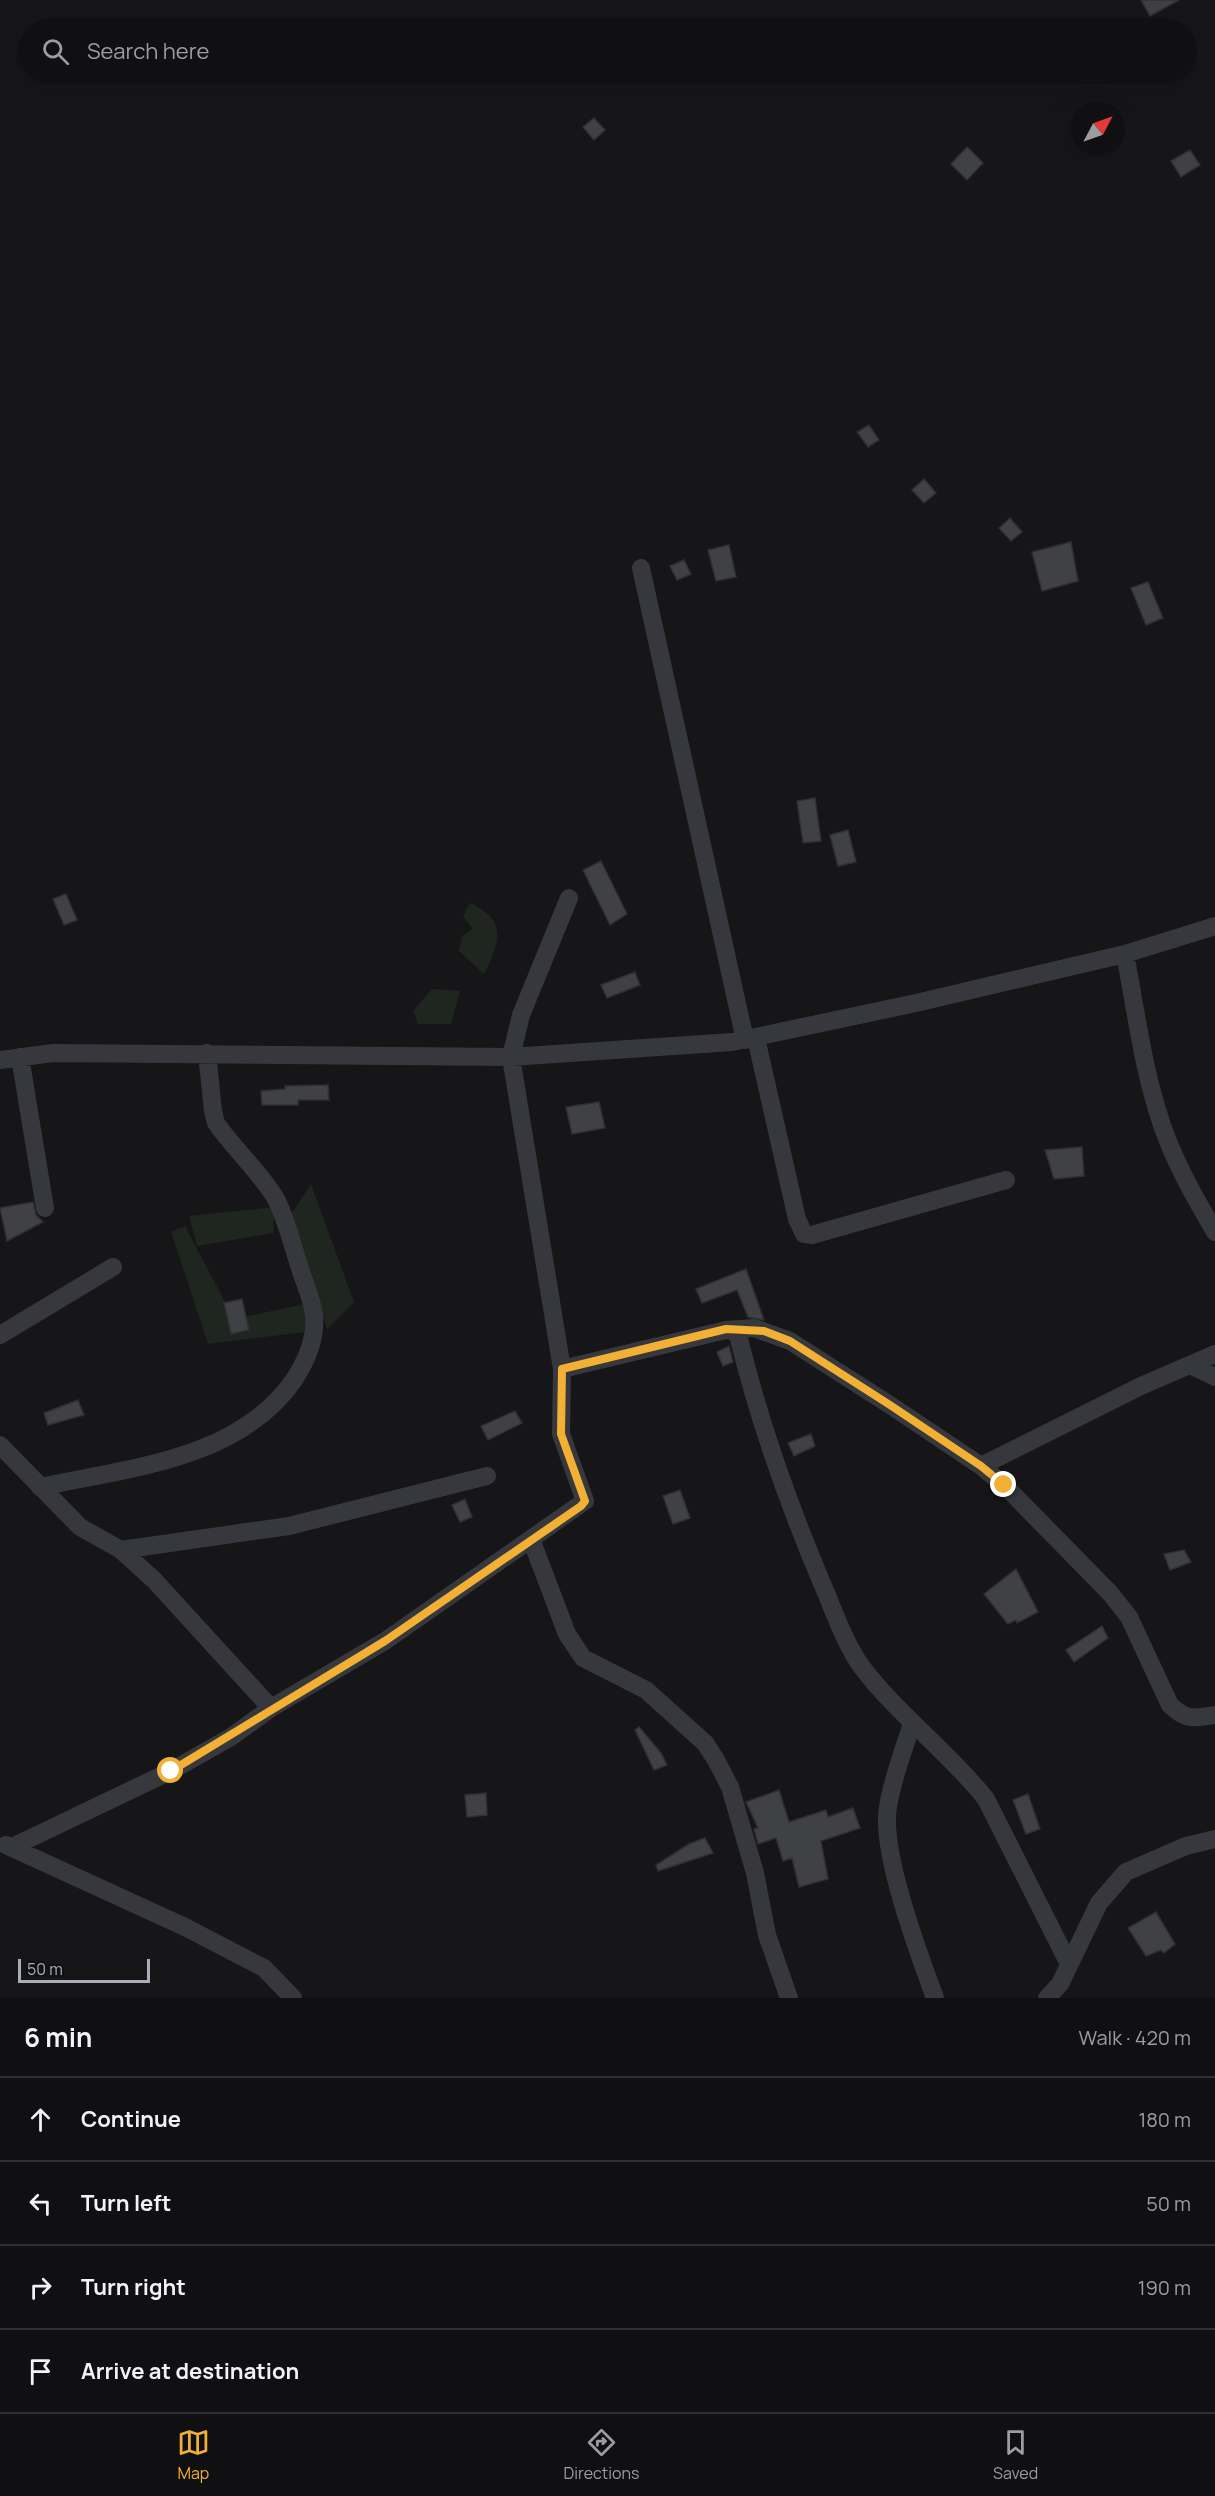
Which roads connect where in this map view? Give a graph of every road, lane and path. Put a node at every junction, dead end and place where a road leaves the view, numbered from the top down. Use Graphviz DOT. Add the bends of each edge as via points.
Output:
graph roads {
  1 [pos="641,568"];
  2 [pos="569,898"];
  3 [pos="1215,926"];
  4 [pos="1125,954"];
  5 [pos="751,1039"];
  6 [pos="207,1053"];
  7 [pos="20,1057"];
  8 [pos="511,1057"];
  9 [pos="0,1060"];
  10 [pos="1006,1180"];
  11 [pos="45,1208"];
  12 [pos="1215,1233"];
  13 [pos="113,1267"];
  14 [pos="732,1331"];
  15 [pos="0,1335"];
  16 [pos="1215,1354"];
  17 [pos="1191,1365"];
  18 [pos="562,1369"];
  19 [pos="1215,1377"];
  20 [pos="0,1445"];
  21 [pos="981,1466"];
  22 [pos="487,1476"];
  23 [pos="40,1487"];
  24 [pos="531,1539"];
  25 [pos="121,1550"];
  26 [pos="271,1708"];
  27 [pos="1215,1715"];
  28 [pos="912,1723"];
  29 [pos="1215,1839"];
  30 [pos="6,1845"];
  31 [pos="1069,1964"];
  32 [pos="293,1998"];
  33 [pos="789,1998"];
  34 [pos="935,1998"];
  35 [pos="1047,1998"];
  1 -- 5 [label="street"];
  2 -- 8 [label="street" via="521,1015"];
  3 -- 4 [label="street"];
  4 -- 5 [label="street"];
  4 -- 12 [label="street" via="1146,1069 1162,1125 1185,1180"];
  5 -- 8 [label="street"];
  5 -- 10 [label="street" via="804,1234 812,1235"];
  6 -- 7 [label="street" via="52,1053"];
  6 -- 8 [label="street"];
  6 -- 23 [label="street" via="216,1123 283,1213 314,1314 313,1338 305,1364 282,1396 257,1420 202,1449"];
  7 -- 9 [label="street"];
  7 -- 11 [label="street"];
  8 -- 18 [label="street"];
  13 -- 15 [label="street"];
  14 -- 18 [label="street" via="726,1329"];
  14 -- 21 [label="street" via="754,1328 790,1341"];
  14 -- 28 [label="street" via="738,1335 753,1396 805,1543 846,1638 861,1665"];
  16 -- 17 [label="street"];
  17 -- 19 [label="street"];
  17 -- 21 [label="street"];
  18 -- 24 [label="street" via="561,1434 585,1501"];
  20 -- 23 [label="street"];
  21 -- 27 [label="street" via="1110,1593 1129,1617 1170,1705 1190,1719"];
  22 -- 25 [label="street" via="289,1526"];
  23 -- 25 [label="street" via="80,1527"];
  24 -- 26 [label="street" via="385,1641"];
  24 -- 33 [label="street" via="567,1634 583,1658 646,1690 705,1743 716,1760 730,1787 755,1873 767,1935"];
  25 -- 26 [label="street" via="154,1580"];
  26 -- 30 [label="street" via="231,1737 171,1771"];
  28 -- 31 [label="street" via="986,1799"];
  28 -- 34 [label="street" via="887,1808 888,1840 916,1946"];
  29 -- 31 [label="street" via="1186,1846 1126,1872 1099,1904"];
  30 -- 32 [label="street" via="185,1927 264,1968"];
  31 -- 35 [label="street" via="1060,1984"];
}
